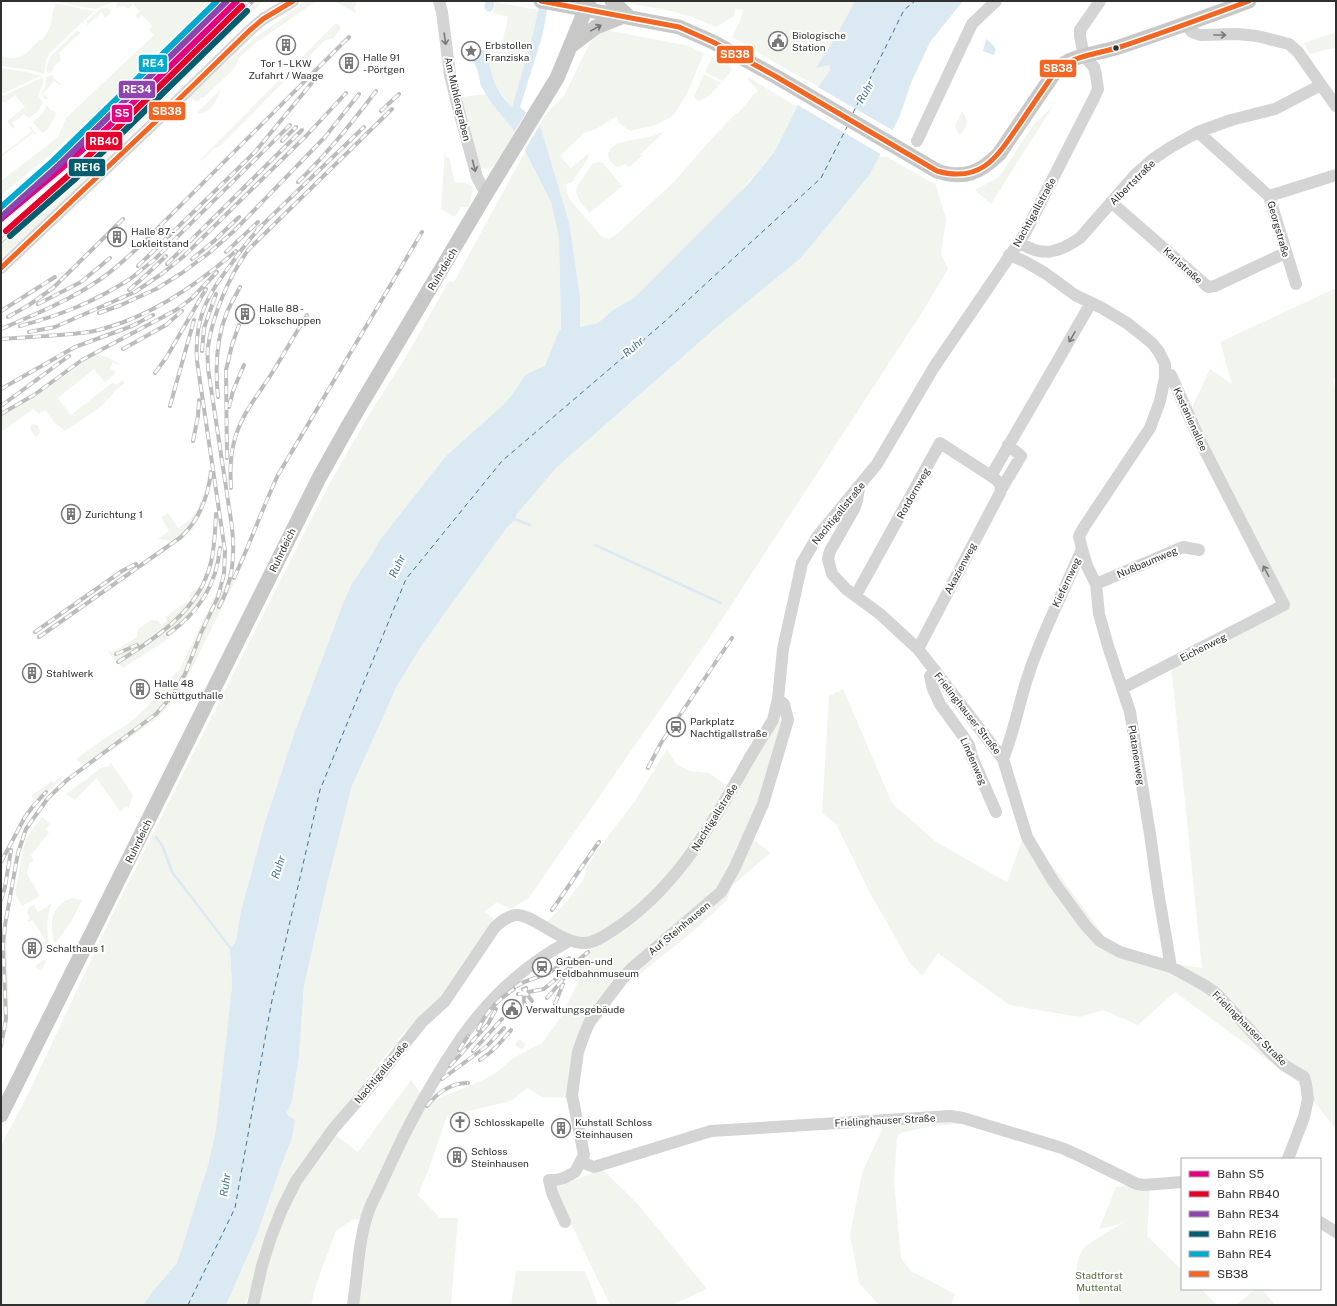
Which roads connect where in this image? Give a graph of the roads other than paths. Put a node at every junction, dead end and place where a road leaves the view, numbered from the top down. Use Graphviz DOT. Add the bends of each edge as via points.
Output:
graph roads {
  1 [pos="292,1"];
  2 [pos="439,1"];
  3 [pos="612,1"];
  4 [pos="996,1"];
  5 [pos="1100,1"];
  6 [pos="1249,1"];
  7 [pos="555,2"];
  8 [pos="588,5"];
  9 [pos="1226,5"];
  10 [pos="627,16"];
  11 [pos="1185,24"];
  12 [pos="572,46"];
  13 [pos="1087,56"];
  14 [pos="1321,85"];
  15 [pos="1336,106"];
  16 [pos="1198,132"];
  17 [pos="918,141"];
  18 [pos="1336,175"];
  19 [pos="486,194"];
  20 [pos="1269,196"];
  21 [pos="1111,202"];
  22 [pos="1019,242"];
  23 [pos="1286,253"];
  24 [pos="1010,255"];
  25 [pos="1,268"];
  26 [pos="1296,284"];
  27 [pos="1092,303"];
  28 [pos="1165,374"];
  29 [pos="1008,445"];
  30 [pos="991,476"];
  31 [pos="860,487"];
  32 [pos="1002,488"];
  33 [pos="1082,549"];
  34 [pos="1199,550"];
  35 [pos="1096,584"];
  36 [pos="856,595"];
  37 [pos="1284,605"];
  38 [pos="918,648"];
  39 [pos="935,670"];
  40 [pos="1123,688"];
  41 [pos="778,699"];
  42 [pos="1003,759"];
  43 [pos="996,812"];
  44 [pos="569,941"];
  45 [pos="1171,967"];
  46 [pos="1,1115"];
  47 [pos="1288,1158"];
  48 [pos="581,1162"];
  49 [pos="1181,1182"];
  50 [pos="565,1222"];
  51 [pos="1321,1223"];
  52 [pos="1336,1232"];
  53 [pos="253,1305"];
  54 [pos="353,1305"];
  1 -- 25 [label="street" via="249,31"];
  2 -- 19 [label="street, Am Mühlengraben, one-way" via="457,104 477,177"];
  3 -- 10 [label="main road"];
  4 -- 17 [label="street" via="972,24"];
  5 -- 13 [label="street, Nachtigallstraße" via="1080,30"];
  6 -- 9 [label="main road"];
  7 -- 8 [label="main road"];
  8 -- 10 [label="main road"];
  8 -- 12 [label="main road, Ruhrdeich"];
  9 -- 11 [label="main road"];
  12 -- 10 [label="main road, one-way" via="596,27"];
  10 -- 13 [label="main road" via="695,33 944,173 966,174 985,167 1004,147 1057,70 1064,63"];
  11 -- 13 [label="main road" via="1118,48"];
  11 -- 14 [label="street, one-way" via="1192,32 1200,35 1238,34 1275,39 1289,44 1298,52"];
  12 -- 19 [label="main road, Ruhrdeich" via="557,78"];
  13 -- 22 [label="street, Nachtigallstraße" via="1096,75 1098,89"];
  14 -- 15 [label="street"];
  14 -- 16 [label="street, Albertstraße" via="1275,109 1231,120"];
  16 -- 20 [label="street, Georgstraße"];
  16 -- 21 [label="street, Albertstraße" via="1153,159"];
  18 -- 20 [label="street"];
  19 -- 46 [label="main road, Ruhrdeich" via="312,490"];
  20 -- 23 [label="street, Georgstraße"];
  21 -- 22 [label="street, Albertstraße" via="1080,238 1056,251 1035,250"];
  21 -- 23 [label="street, Karlstraße" via="1208,287"];
  22 -- 24 [label="street, Nachtigallstraße"];
  23 -- 26 [label="street, Georgstraße"];
  24 -- 27 [label="street, Kastanienallee" via="1045,273 1075,295"];
  24 -- 31 [label="street, Nachtigallstraße" via="934,367 877,464"];
  27 -- 28 [label="street, Kastanienallee" via="1127,323 1152,344 1165,364"];
  27 -- 29 [label="street, one-way"];
  28 -- 33 [label="street, Kiefernweg" via="1160,401 1150,428 1084,527 1079,536"];
  37 -- 28 [label="street, Kastanienallee, one-way" via="1202,445 1171,375"];
  29 -- 30 [label="street"];
  29 -- 32 [label="street, Akazienweg" via="1021,456"];
  30 -- 32 [label="street"];
  30 -- 36 [label="street, Rotdornweg" via="940,443"];
  31 -- 36 [label="street, Frielinghauser Straße" via="854,509 830,551 828,560 832,574"];
  31 -- 41 [label="street, Nachtigallstraße" via="817,537 802,564 783,649"];
  32 -- 38 [label="street, Akazienweg"];
  33 -- 35 [label="street, Platanenweg"];
  33 -- 42 [label="street, Kiefernweg" via="1044,631"];
  34 -- 35 [label="street, Nußbaumweg" via="1183,547"];
  35 -- 40 [label="street, Platanenweg" via="1108,646"];
  36 -- 38 [label="street, Frielinghauser Straße"];
  37 -- 40 [label="street, Eichenweg"];
  38 -- 39 [label="street, Frielinghauser Straße"];
  39 -- 42 [label="street, Frielinghauser Straße"];
  39 -- 43 [label="street, Lindenweg" via="930,676 933,689 940,704 969,745 972,758"];
  40 -- 45 [label="street, Platanenweg" via="1130,712"];
  41 -- 44 [label="street, Nachtigallstraße" via="773,720 698,846 663,888 630,918 606,934 585,943"];
  41 -- 48 [label="street, Auf Steinhausen" via="784,704 788,720 776,761 763,804 721,892 627,973 590,1021 584,1035 578,1052 572,1094 584,1155"];
  42 -- 45 [label="street, Frielinghauser Straße" via="1027,837 1053,881 1086,926 1100,941 1120,952"];
  44 -- 53 [label="street, Nachtigallstraße" via="519,915 504,919 495,926 445,1000 422,1022 334,1128 296,1180 270,1237"];
  44 -- 54 [label="street" via="504,987 463,1034 445,1060 400,1143 369,1210 359,1257"];
  45 -- 47 [label="street, Frielinghauser Straße" via="1217,994 1269,1051 1284,1065 1304,1077 1308,1099"];
  48 -- 49 [label="street, Frielinghauser Straße" via="594,1167 711,1131 950,1116 1062,1148 1137,1184"];
  48 -- 50 [label="street" via="575,1172 564,1178 549,1180"];
  51 -- 52 [label="street"];
}
